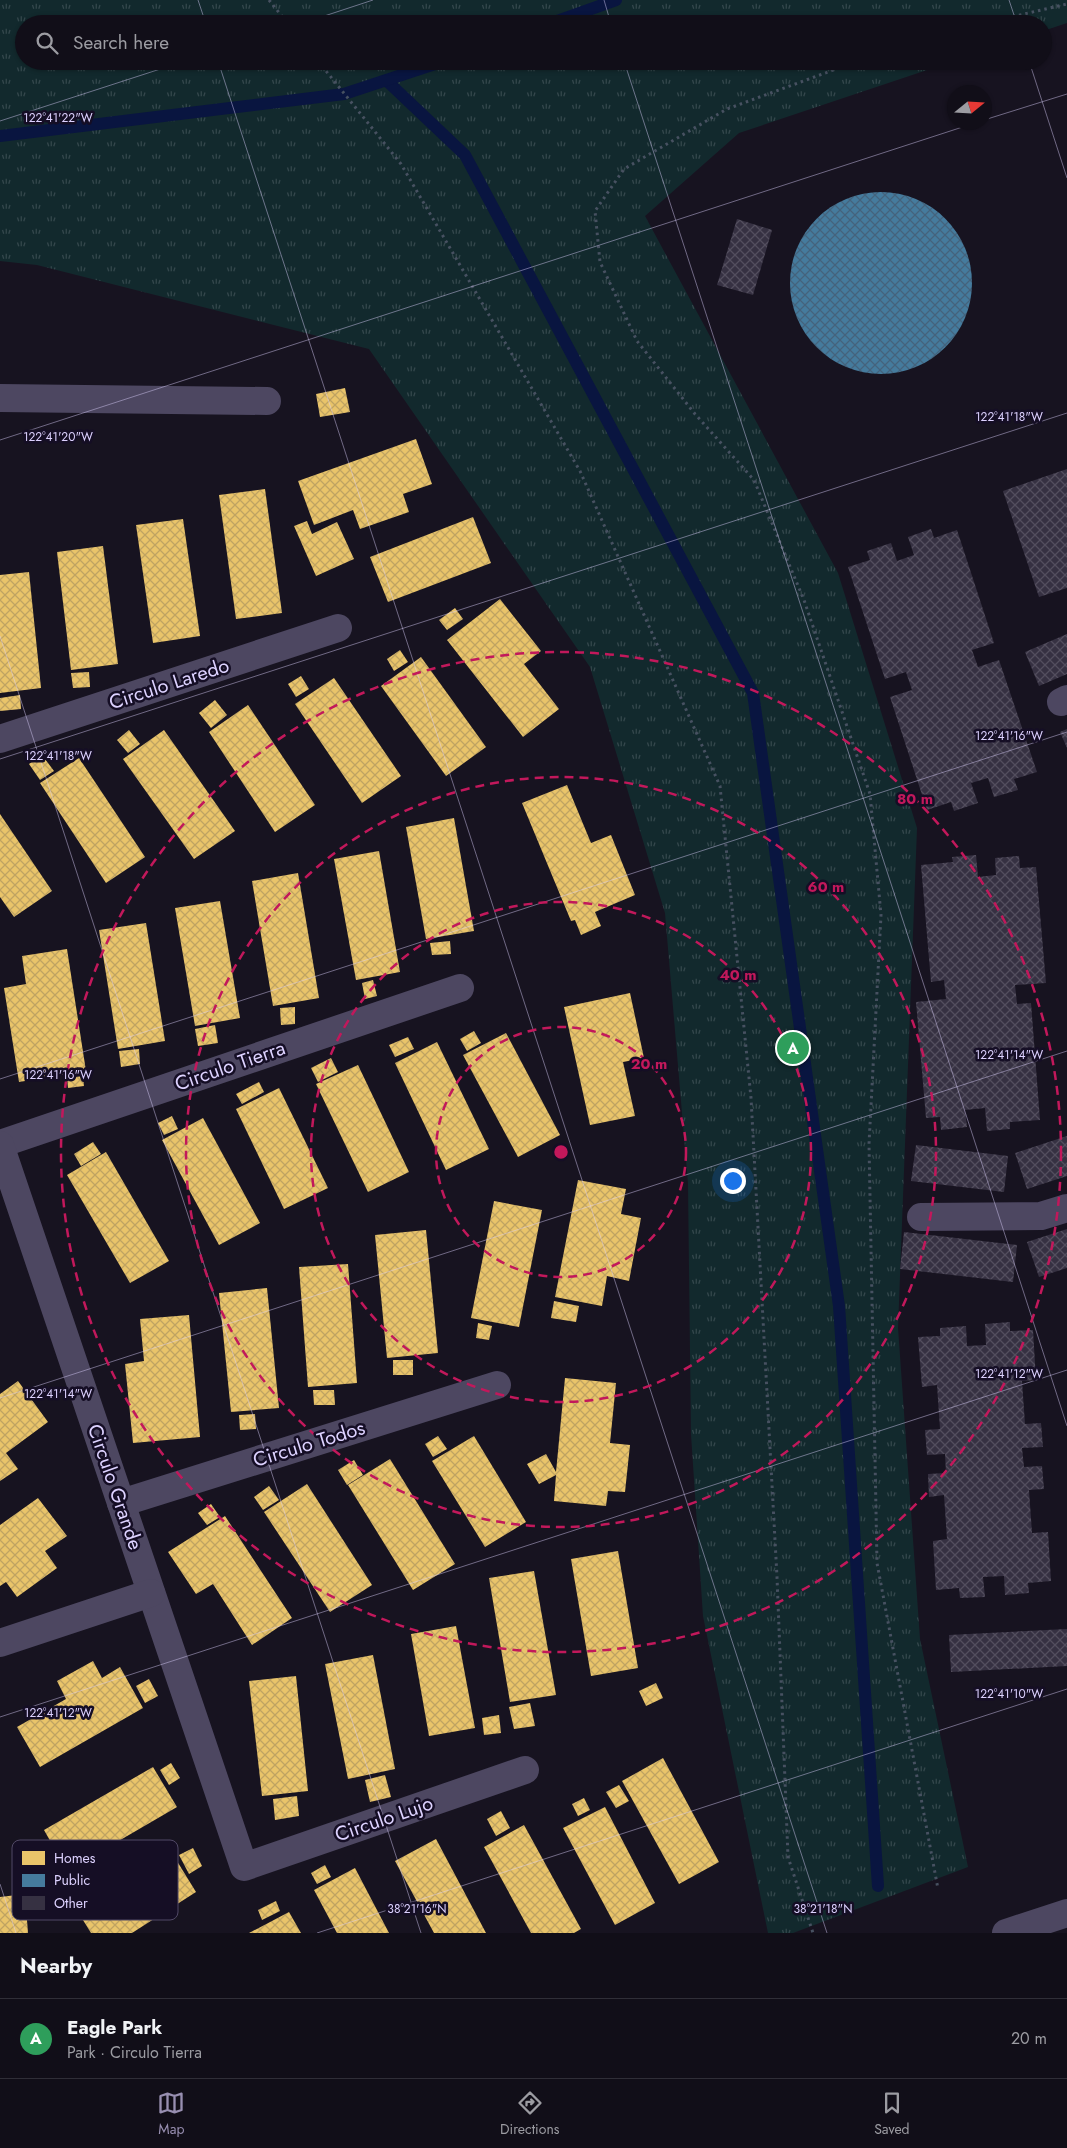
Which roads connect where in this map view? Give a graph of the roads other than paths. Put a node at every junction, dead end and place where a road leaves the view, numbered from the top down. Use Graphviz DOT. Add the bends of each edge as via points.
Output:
graph roads {
  1 [pos="0,398"];
  2 [pos="267,401"];
  3 [pos="338,628"];
  4 [pos="0,739"];
  5 [pos="460,988"];
  6 [pos="0,1144"];
  7 [pos="1067,1208"];
  8 [pos="921,1217"];
  9 [pos="497,1385"];
  10 [pos="121,1503"];
  11 [pos="151,1593"];
  12 [pos="0,1643"];
  13 [pos="525,1770"];
  14 [pos="244,1867"];
  15 [pos="1067,1913"];
  16 [pos="1006,1933"];
  1 -- 2 [label="street"];
  3 -- 4 [label="street, Circulo Laredo"];
  5 -- 6 [label="street, Circulo Tierra"];
  6 -- 10 [label="street, Circulo Grande"];
  7 -- 8 [label="street" via="1041,1216"];
  9 -- 10 [label="street, Circulo Todos"];
  10 -- 11 [label="street, Circulo Grande"];
  11 -- 12 [label="street"];
  11 -- 14 [label="street, Circulo Grande"];
  13 -- 14 [label="street, Circulo Lujo"];
  15 -- 16 [label="street"];
}
